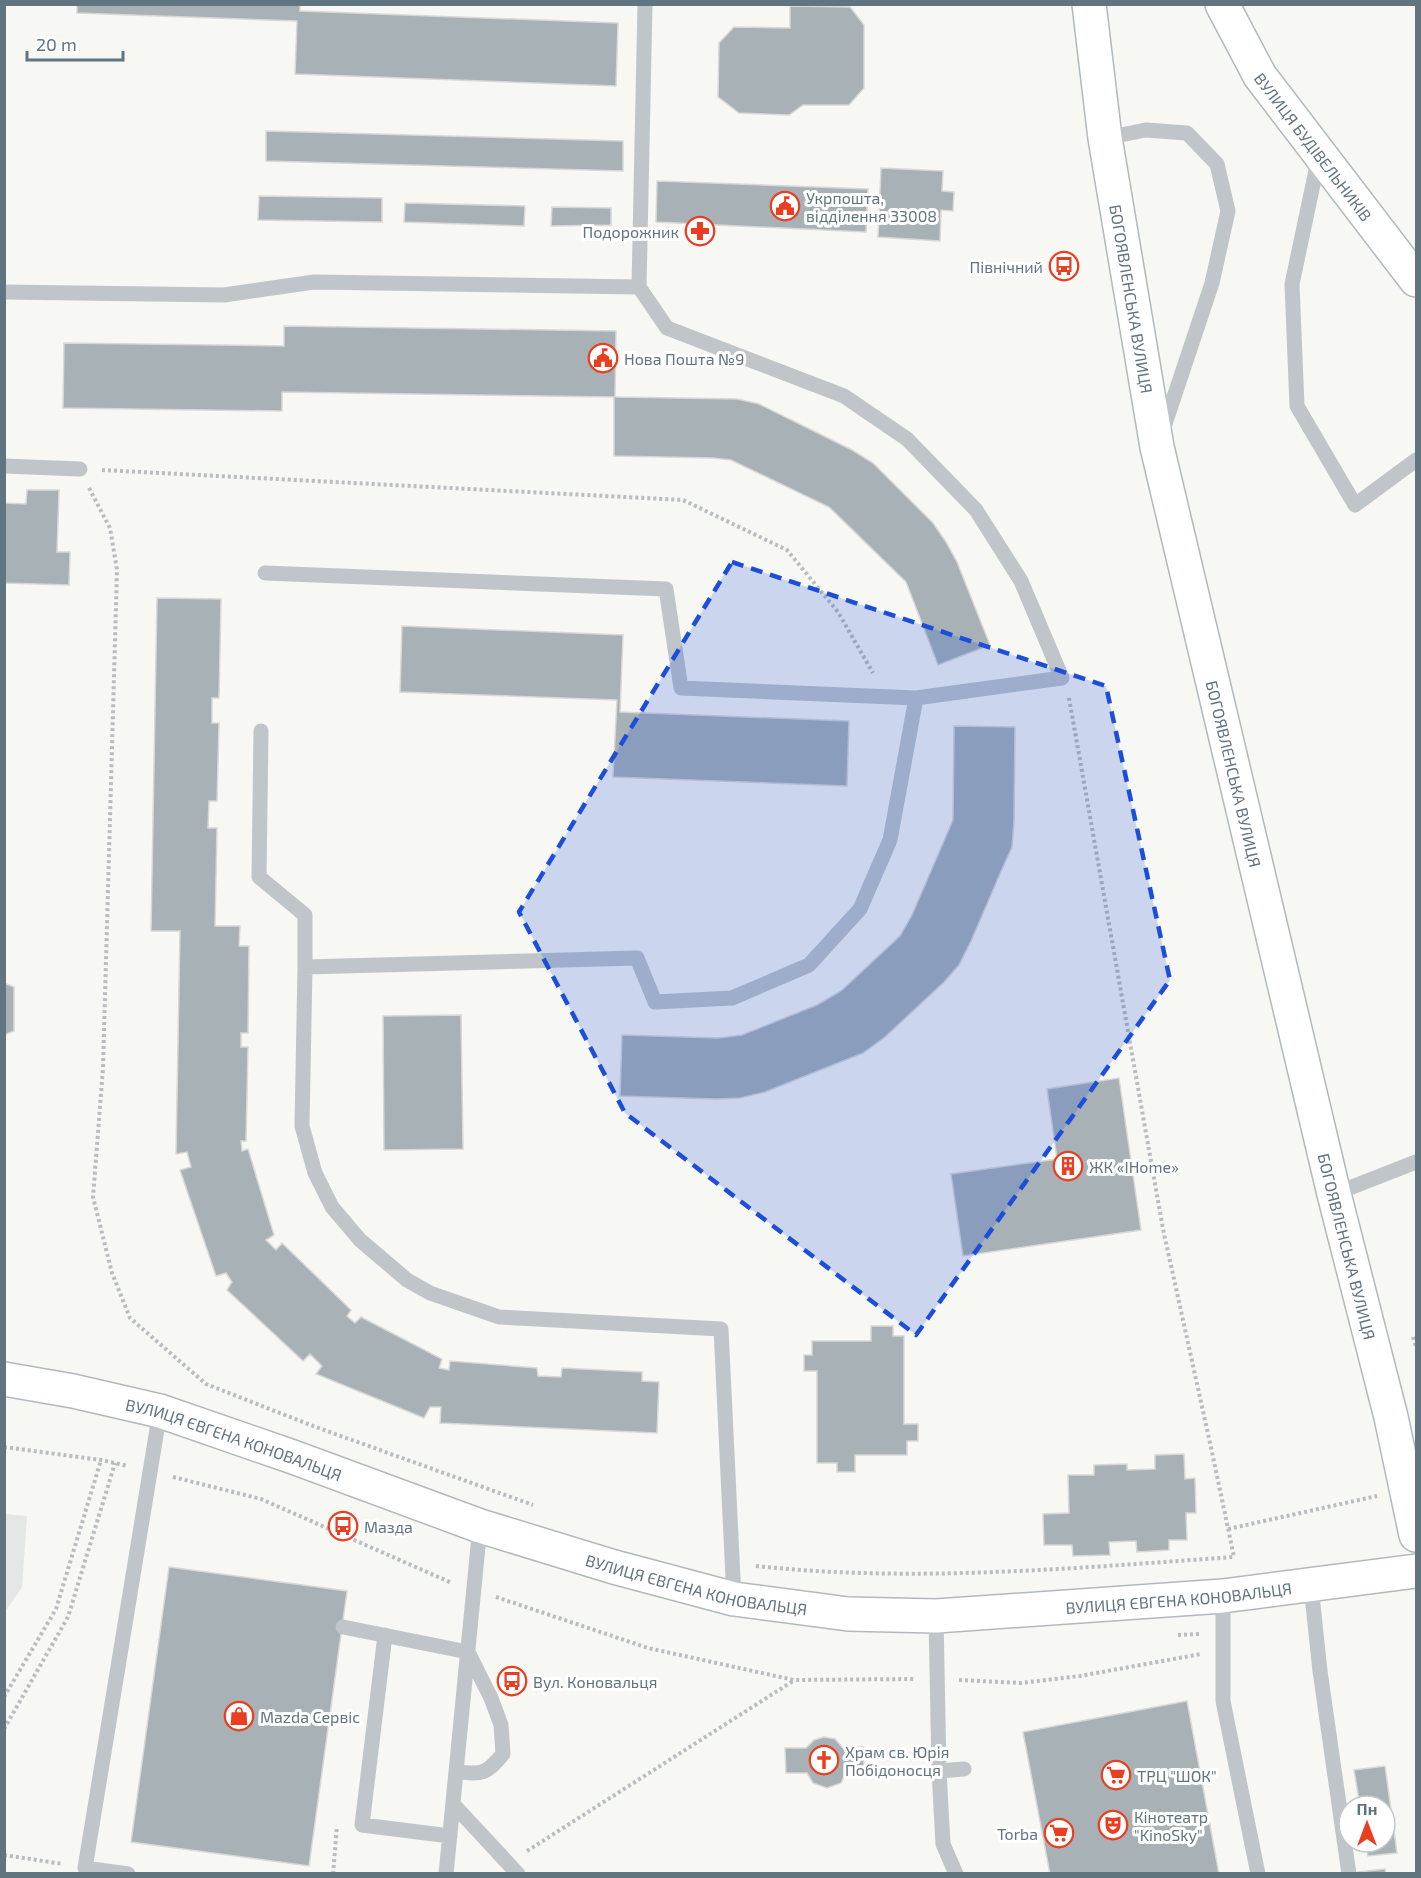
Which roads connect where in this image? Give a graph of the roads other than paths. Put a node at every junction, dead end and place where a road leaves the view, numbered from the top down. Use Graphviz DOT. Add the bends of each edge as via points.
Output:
graph roads {
  1 [pos="645,4"];
  2 [pos="1089,4"];
  3 [pos="1222,4"];
  4 [pos="1105,138"];
  5 [pos="1320,153"];
  6 [pos="1416,280"];
  7 [pos="639,287"];
  8 [pos="4,291"];
  9 [pos="1157,447"];
  10 [pos="1416,460"];
  11 [pos="4,466"];
  12 [pos="80,469"];
  13 [pos="265,573"];
  14 [pos="916,698"];
  15 [pos="261,731"];
  16 [pos="305,967"];
  17 [pos="1416,1162"];
  18 [pos="1334,1194"];
  19 [pos="4,1379"];
  20 [pos="160,1412"];
  21 [pos="480,1526"];
  22 [pos="1416,1535"];
  23 [pos="1416,1571"];
  24 [pos="1311,1586"];
  25 [pos="1236,1594"];
  26 [pos="734,1599"];
  27 [pos="936,1616"];
  28 [pos="343,1628"];
  29 [pos="385,1635"];
  30 [pos="468,1652"];
  31 [pos="964,1769"];
  32 [pos="456,1771"];
  33 [pos="939,1771"];
  34 [pos="453,1804"];
  35 [pos="450,1836"];
  36 [pos="513,1868"];
  37 [pos="128,1874"];
  38 [pos="446,1874"];
  39 [pos="956,1874"];
  40 [pos="1258,1874"];
  41 [pos="1349,1874"];
  1 -- 7 [label="lane"];
  2 -- 4 [label="street, БОГОЯВЛЕНСЬКА ВУЛИЦЯ"];
  3 -- 5 [label="street, ВУЛИЦЯ БУДІВЕЛЬНИКІВ" via="1260,76"];
  4 -- 9 [label="street, БОГОЯВЛЕНСЬКА ВУЛИЦЯ"];
  4 -- 9 [label="lane" via="1146,130 1187,133 1217,164 1228,211 1212,283"];
  5 -- 6 [label="street, ВУЛИЦЯ БУДІВЕЛЬНИКІВ"];
  5 -- 10 [label="lane" via="1292,284 1297,406 1355,505"];
  7 -- 8 [label="lane" via="314,282 224,295"];
  7 -- 14 [label="lane" via="667,328 844,396 907,439 976,510 1021,581 1062,678"];
  9 -- 18 [label="street, БОГОЯВЛЕНСЬКА ВУЛИЦЯ"];
  11 -- 12 [label="lane"];
  13 -- 14 [label="lane" via="666,589 681,688"];
  14 -- 16 [label="lane" via="890,840 860,909 809,965 732,998 655,1002 637,958"];
  15 -- 16 [label="lane" via="259,877 305,915"];
  16 -- 26 [label="lane" via="302,1126 315,1173 332,1207 360,1240 407,1280 430,1293 499,1317 721,1329"];
  17 -- 18 [label="lane"];
  18 -- 22 [label="street, БОГОЯВЛЕНСЬКА ВУЛИЦЯ" via="1391,1417"];
  19 -- 20 [label="street, ВУЛИЦЯ ЄВГЕНА КОНОВАЛЬЦЯ"];
  20 -- 21 [label="street, ВУЛИЦЯ ЄВГЕНА КОНОВАЛЬЦЯ"];
  20 -- 37 [label="lane" via="85,1868"];
  21 -- 26 [label="street, ВУЛИЦЯ ЄВГЕНА КОНОВАЛЬЦЯ"];
  21 -- 30 [label="lane"];
  23 -- 24 [label="street, ВУЛИЦЯ ЄВГЕНА КОНОВАЛЬЦЯ"];
  24 -- 25 [label="street, ВУЛИЦЯ ЄВГЕНА КОНОВАЛЬЦЯ"];
  24 -- 41 [label="lane"];
  25 -- 27 [label="street, ВУЛИЦЯ ЄВГЕНА КОНОВАЛЬЦЯ"];
  25 -- 40 [label="lane" via="1222,1633 1223,1701"];
  26 -- 27 [label="street, ВУЛИЦЯ ЄВГЕНА КОНОВАЛЬЦЯ" via="848,1614"];
  27 -- 33 [label="lane"];
  28 -- 29 [label="lane"];
  29 -- 30 [label="lane"];
  29 -- 35 [label="lane" via="362,1825"];
  30 -- 32 [label="lane"];
  30 -- 32 [label="lane" via="501,1725 503,1754 488,1771"];
  31 -- 33 [label="lane"];
  32 -- 34 [label="lane"];
  33 -- 39 [label="lane" via="943,1844"];
  34 -- 35 [label="lane"];
  34 -- 36 [label="lane"];
  35 -- 38 [label="lane"];
}
